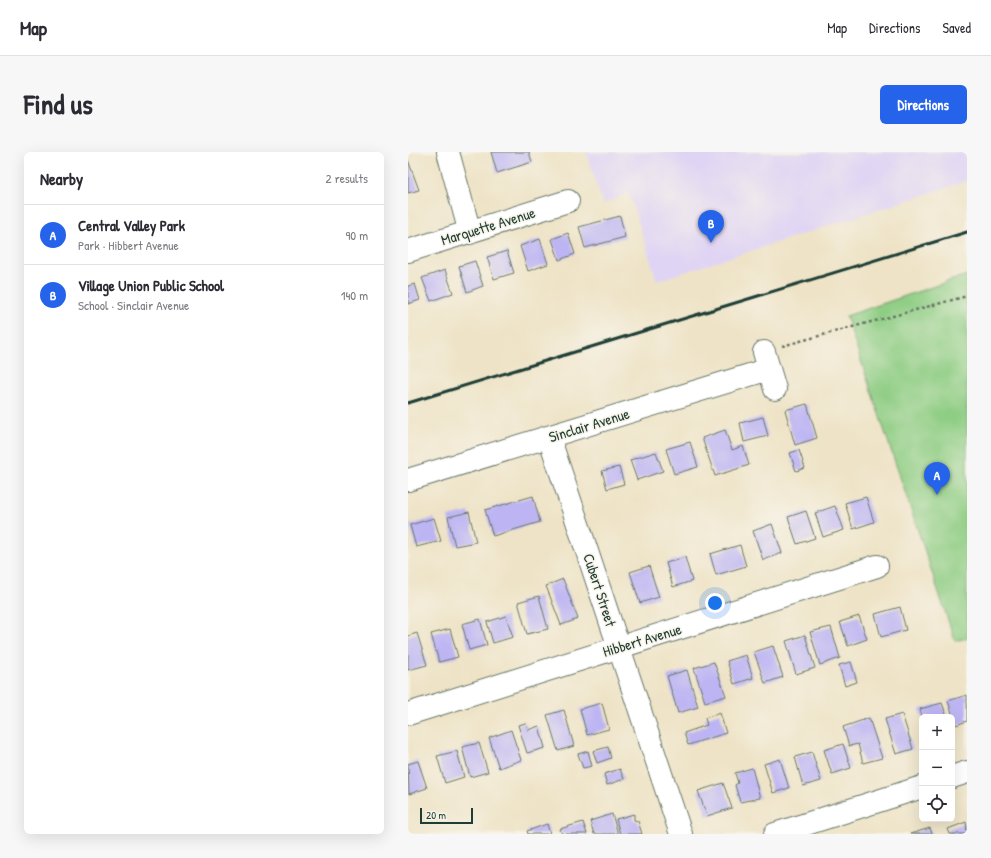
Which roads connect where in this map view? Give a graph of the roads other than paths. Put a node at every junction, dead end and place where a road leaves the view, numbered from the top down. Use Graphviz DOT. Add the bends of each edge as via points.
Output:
graph roads {
  1 [pos="448,152"];
  2 [pos="568,201"];
  3 [pos="470,233"];
  4 [pos="408,251"];
  5 [pos="770,370"];
  6 [pos="549,437"];
  7 [pos="408,480"];
  8 [pos="877,566"];
  9 [pos="619,647"];
  10 [pos="408,714"];
  11 [pos="967,772"];
  12 [pos="955,776"];
  13 [pos="919,788"];
  14 [pos="681,834"];
  15 [pos="775,834"];
  1 -- 3 [label="street"];
  2 -- 3 [label="street, Marquette Avenue"];
  3 -- 4 [label="street, Marquette Avenue"];
  5 -- 6 [label="street, Sinclair Avenue"];
  6 -- 7 [label="street, Sinclair Avenue"];
  6 -- 9 [label="street, Cubert Street"];
  8 -- 9 [label="street, Hibbert Avenue"];
  9 -- 10 [label="street, Hibbert Avenue"];
  9 -- 14 [label="street, Cubert Street"];
  11 -- 12 [label="street"];
  13 -- 15 [label="street"];
}
